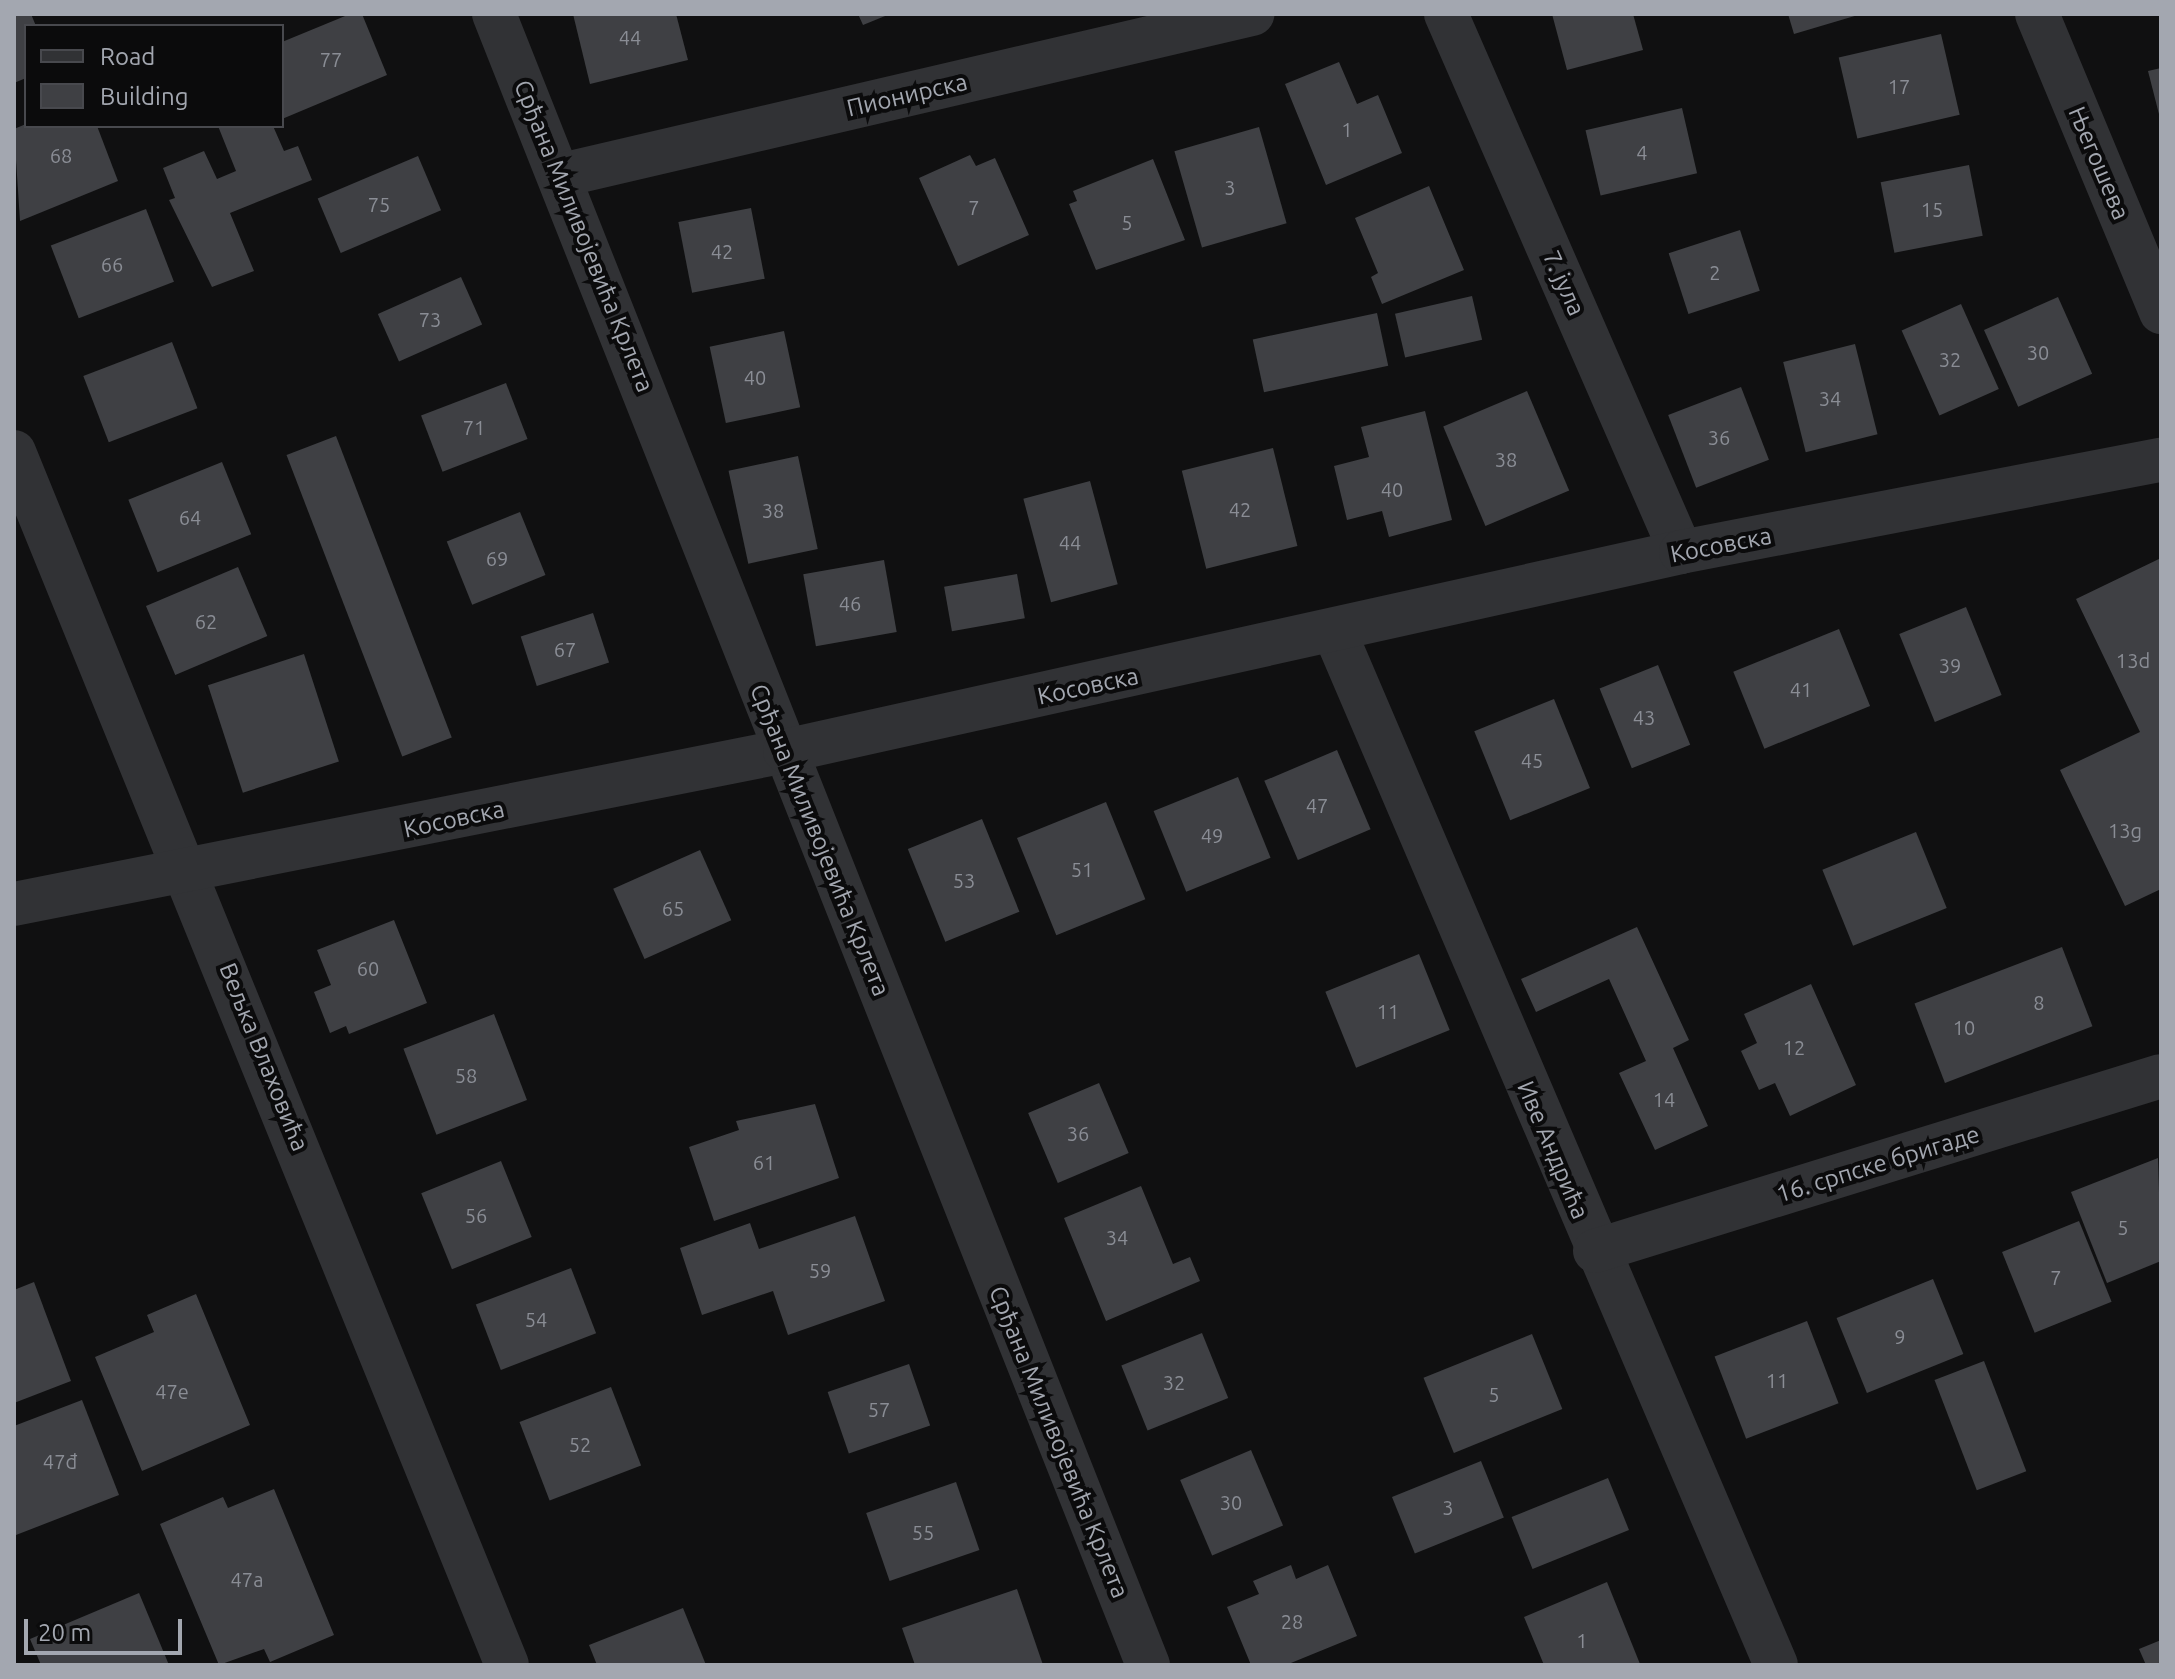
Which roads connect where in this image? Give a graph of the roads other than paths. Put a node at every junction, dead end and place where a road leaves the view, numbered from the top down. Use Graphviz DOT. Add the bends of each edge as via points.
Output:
graph roads {
  1 [pos="494,14"];
  2 [pos="1252,14"];
  3 [pos="1446,14"];
  4 [pos="2037,14"];
  5 [pos="562,175"];
  6 [pos="2161,312"];
  7 [pos="14,452"];
  8 [pos="2161,460"];
  9 [pos="1681,552"];
  10 [pos="1335,633"];
  11 [pos="785,751"];
  12 [pos="191,874"];
  13 [pos="14,904"];
  14 [pos="2161,1076"];
  15 [pos="1595,1251"];
  16 [pos="507,1665"];
  17 [pos="1148,1665"];
  18 [pos="1776,1665"];
  1 -- 5 [label="street, Срђана Миливојевића Крлета"];
  2 -- 5 [label="street, Пионирска"];
  3 -- 9 [label="street, 7. јула"];
  4 -- 6 [label="street, Његошева"];
  5 -- 11 [label="street, Срђана Миливојевића Крлета"];
  7 -- 12 [label="street, Вељка Влаховића"];
  8 -- 9 [label="street, Косовска"];
  9 -- 10 [label="street, Косовска"];
  10 -- 11 [label="street, Косовска"];
  10 -- 15 [label="street, Иве Андрића"];
  11 -- 12 [label="street, Косовска"];
  11 -- 17 [label="street, Срђана Миливојевића Крлета"];
  12 -- 13 [label="street, Косовска"];
  12 -- 16 [label="street, Вељка Влаховића"];
  14 -- 15 [label="street, 16. српске бригаде"];
  15 -- 18 [label="street, Иве Андрића"];
}
